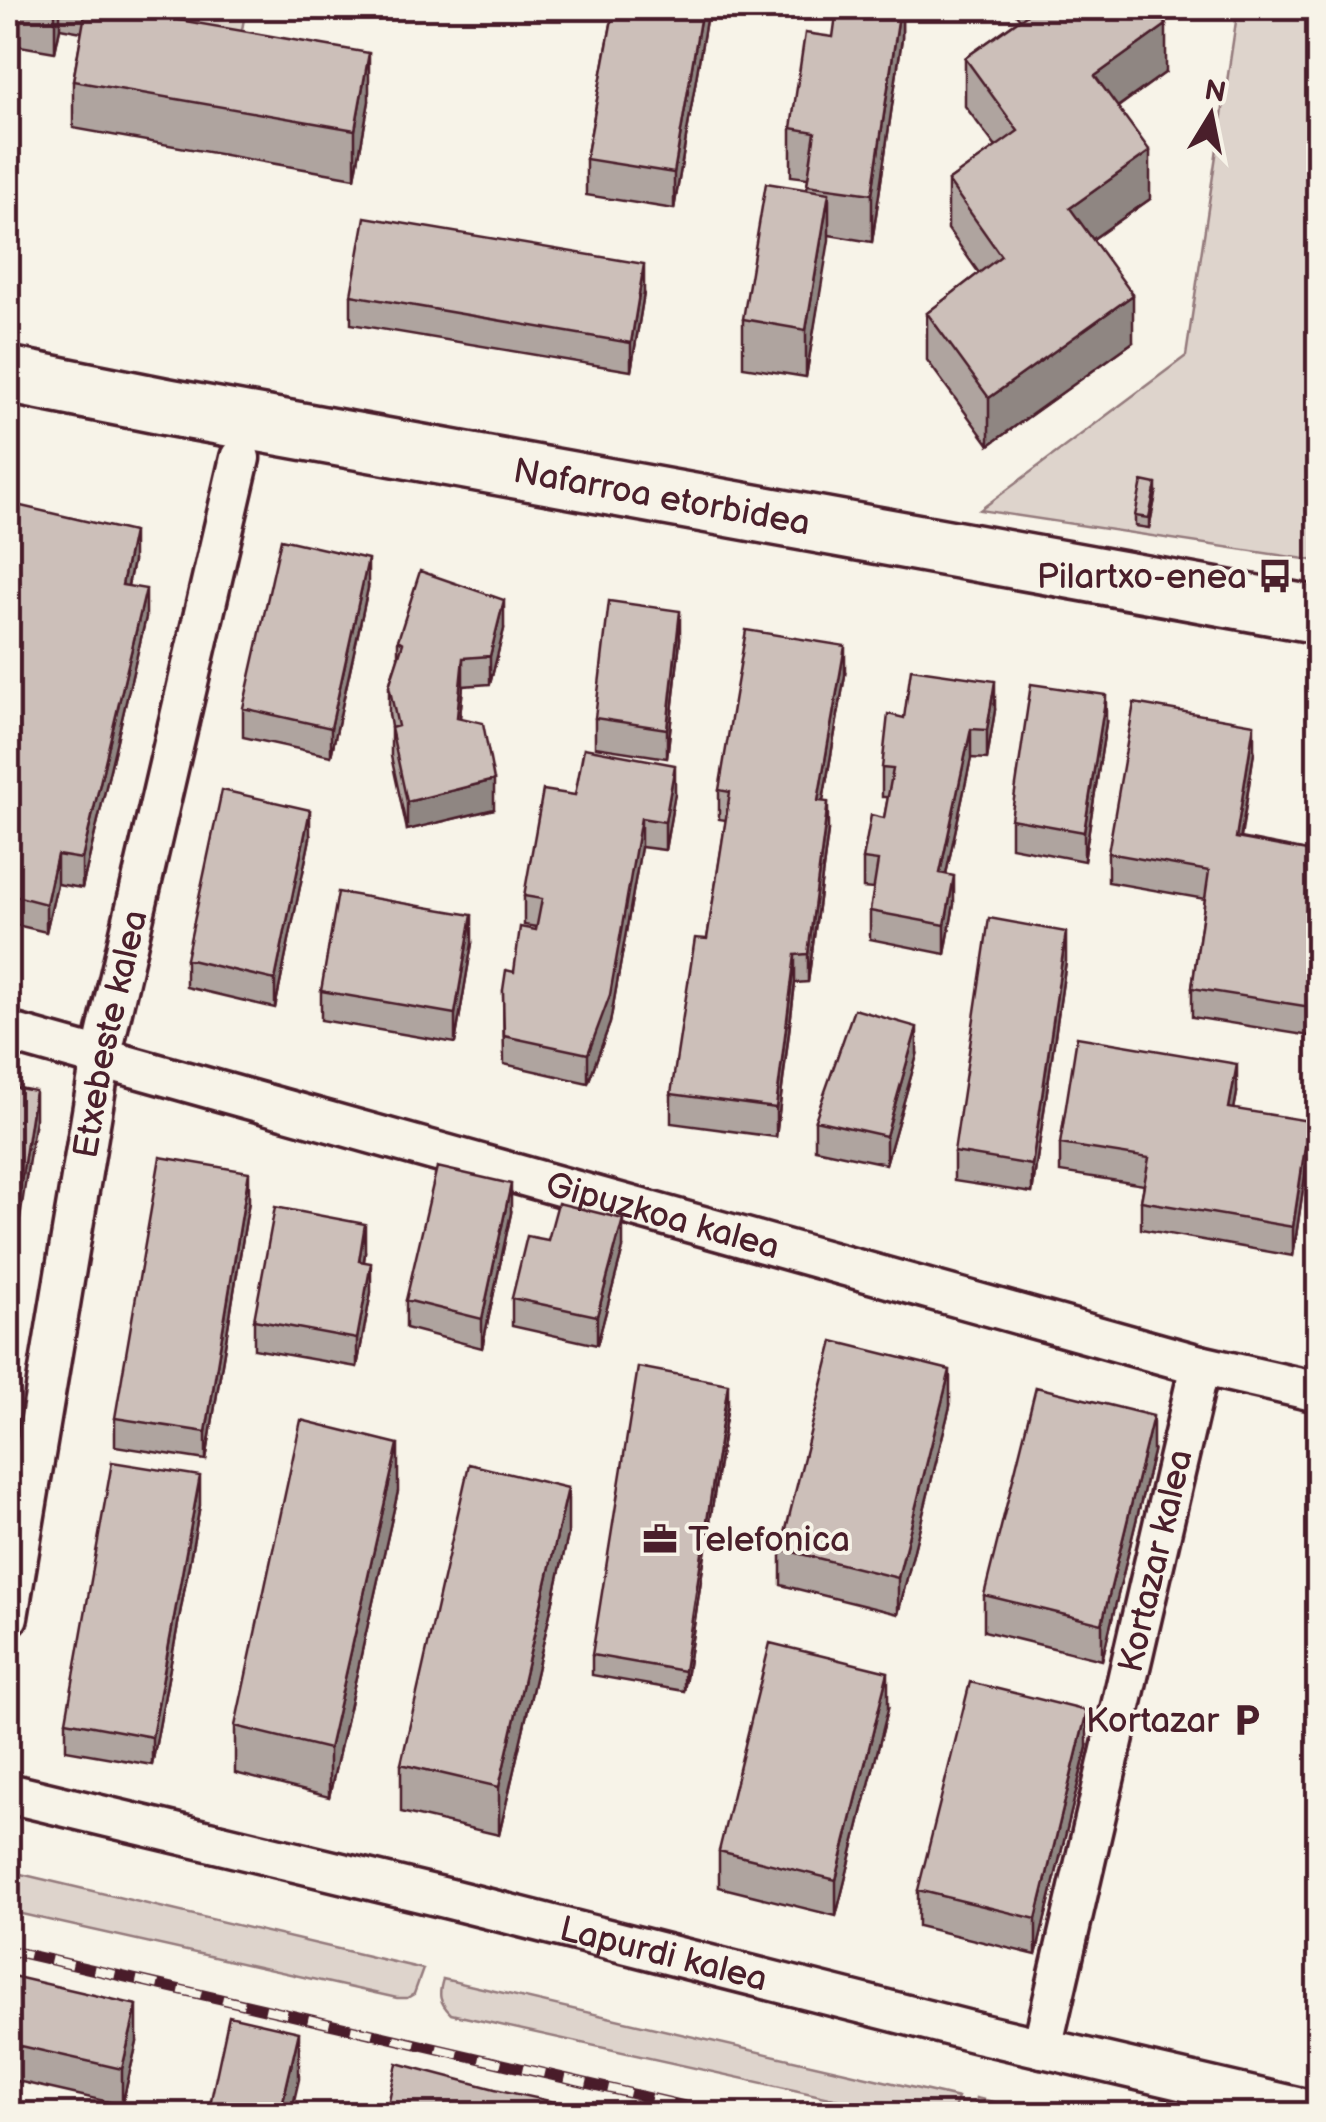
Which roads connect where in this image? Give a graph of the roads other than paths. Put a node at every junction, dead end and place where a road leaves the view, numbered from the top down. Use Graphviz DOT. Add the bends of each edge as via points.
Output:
graph roads {
  1 [pos="8,376"];
  2 [pos="8,414"];
  3 [pos="240,458"];
  4 [pos="1318,615"];
  5 [pos="1318,649"];
  6 [pos="8,1032"];
  7 [pos="101,1058"];
  8 [pos="1200,1365"];
  9 [pos="1318,1392"];
  10 [pos="8,1617"];
  11 [pos="8,1793"];
  12 [pos="1042,2048"];
  13 [pos="1318,2112"];
  1 -- 4 [label="highway, Nafarroa etorbidea"];
  2 -- 3 [label="highway, Nafarroa etorbidea"];
  3 -- 5 [label="highway, Nafarroa etorbidea"];
  3 -- 7 [label="street, Etxebeste kalea"];
  6 -- 7 [label="street, Gipuzkoa kalea"];
  7 -- 8 [label="street, Gipuzkoa kalea"];
  7 -- 10 [label="street, Etxebeste kalea"];
  8 -- 9 [label="street, Gipuzkoa kalea"];
  8 -- 12 [label="street, Kortazar kalea"];
  11 -- 12 [label="street, Lapurdi kalea"];
  12 -- 13 [label="street, Lapurdi kalea"];
}
